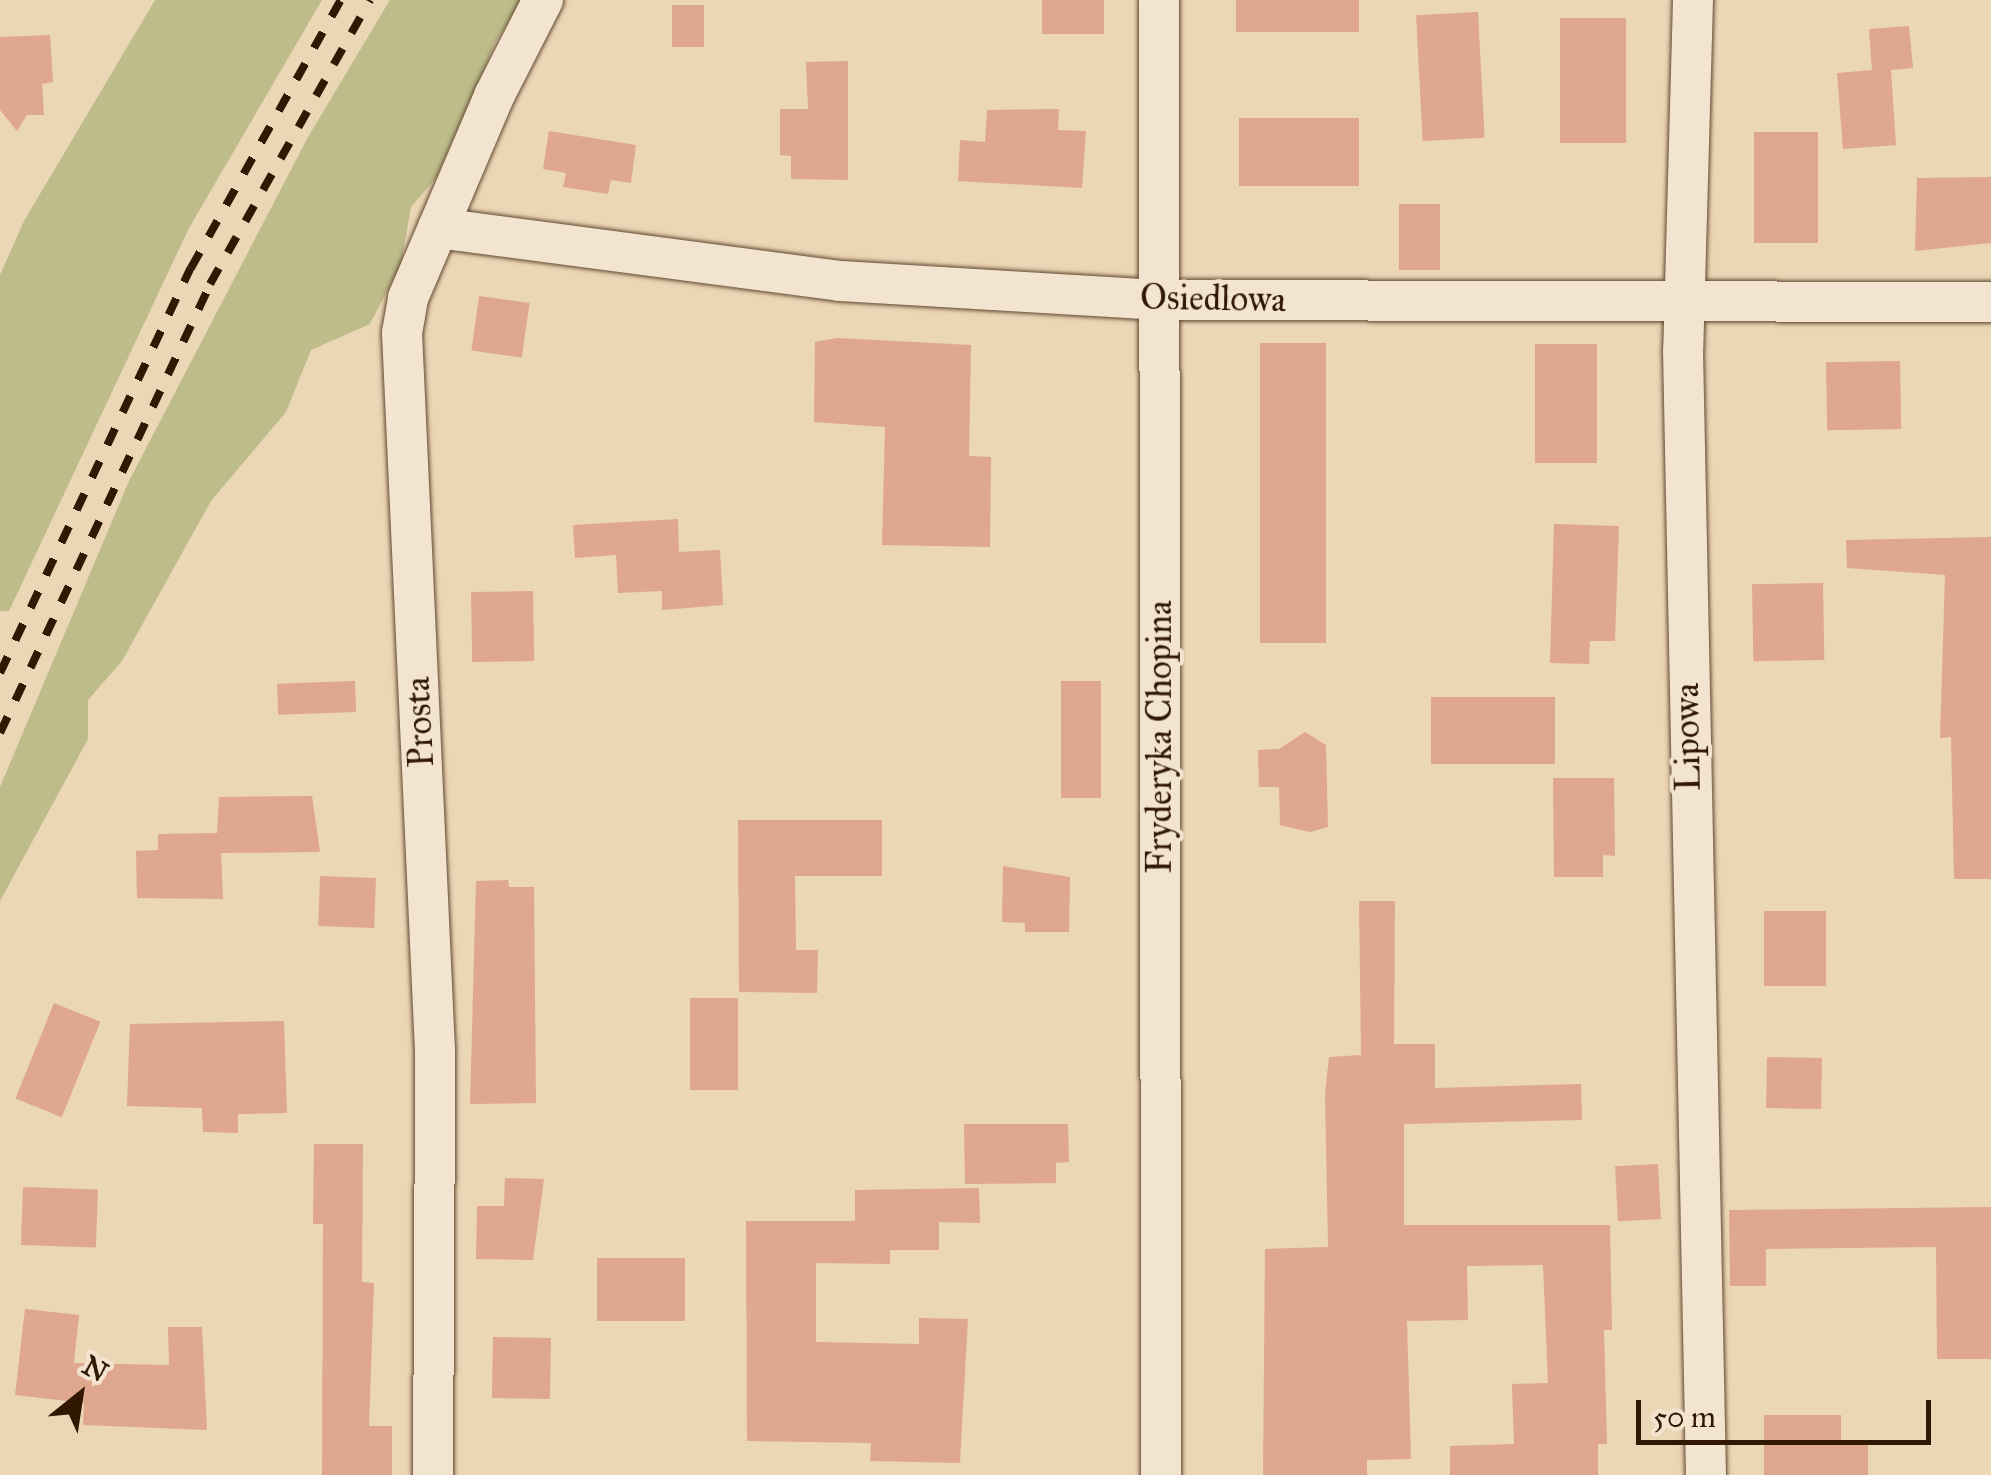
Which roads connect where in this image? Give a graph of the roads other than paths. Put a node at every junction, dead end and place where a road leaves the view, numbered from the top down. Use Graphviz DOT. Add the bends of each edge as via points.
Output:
graph roads {
  1 [pos="544,0"];
  2 [pos="1159,0"];
  3 [pos="1693,0"];
  4 [pos="438,228"];
  5 [pos="1158,300"];
  6 [pos="1688,301"];
  7 [pos="1991,302"];
  8 [pos="433,1475"];
  9 [pos="1161,1475"];
  10 [pos="1706,1475"];
  1 -- 4 [label="street, Prosta"];
  2 -- 5 [label="street, Fryderyka Chopina"];
  3 -- 6 [label="street, Lipowa"];
  4 -- 5 [label="street, Osiedlowa" via="840,280"];
  4 -- 8 [label="street, Prosta" via="402,333 436,1069"];
  5 -- 6 [label="street, Osiedlowa"];
  5 -- 9 [label="street, Fryderyka Chopina"];
  6 -- 7 [label="street, Osiedlowa"];
  6 -- 10 [label="street, Lipowa" via="1692,1027"];
}
